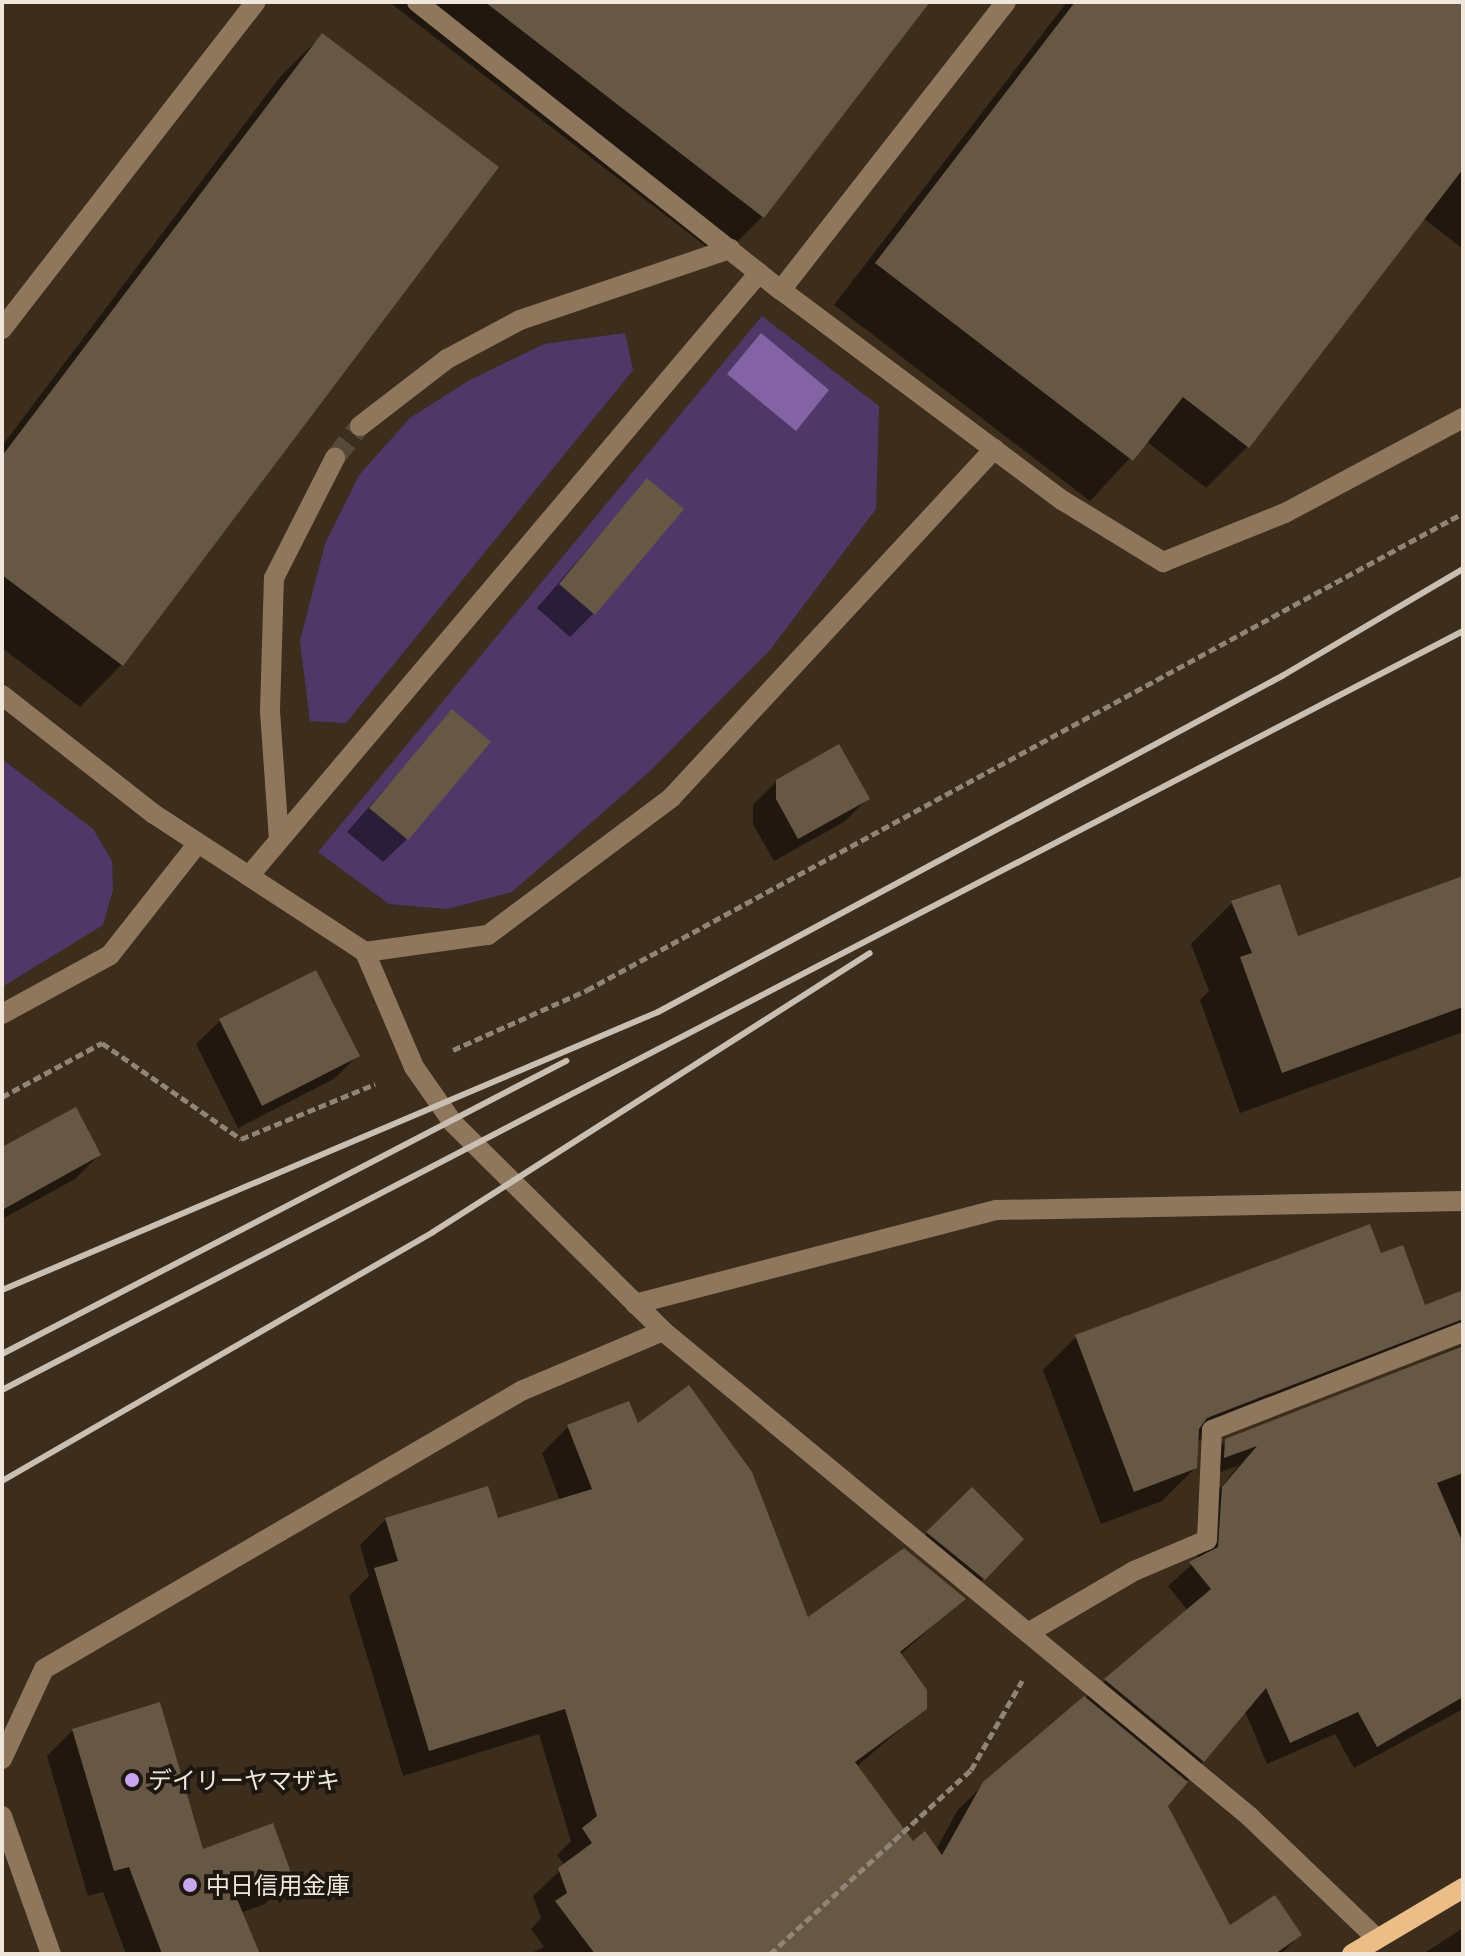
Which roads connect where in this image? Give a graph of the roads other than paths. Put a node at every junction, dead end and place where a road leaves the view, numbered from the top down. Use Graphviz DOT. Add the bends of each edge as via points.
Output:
graph roads {
  1 [pos="256,2"];
  2 [pos="417,2"];
  3 [pos="1006,2"];
  4 [pos="730,249"];
  5 [pos="759,273"];
  6 [pos="781,290"];
  7 [pos="2,329"];
  8 [pos="1463,418"];
  9 [pos="360,426"];
  10 [pos="994,449"];
  11 [pos="335,458"];
  12 [pos="2,695"];
  13 [pos="279,840"];
  14 [pos="198,843"];
  15 [pos="249,876"];
  16 [pos="365,952"];
  17 [pos="2,1014"];
  18 [pos="1463,1201"];
  19 [pos="635,1304"];
  20 [pos="663,1331"];
  21 [pos="1463,1332"];
  22 [pos="1035,1639"];
  23 [pos="2,1759"];
  24 [pos="2,1816"];
  25 [pos="1461,1894"];
  26 [pos="1376,1938"];
  27 [pos="51,1954"];
  28 [pos="1352,1954"];
  1 -- 7 [label="street"];
  2 -- 4 [label="street"];
  3 -- 6 [label="street"];
  4 -- 5 [label="street"];
  4 -- 9 [label="street" via="520,320 447,359"];
  5 -- 6 [label="street"];
  5 -- 13 [label="street"];
  6 -- 10 [label="street"];
  8 -- 10 [label="street" via="1285,513 1163,562"];
  10 -- 16 [label="street" via="671,798 488,935"];
  11 -- 13 [label="street" via="274,578 270,711"];
  12 -- 14 [label="street"];
  13 -- 15 [label="street"];
  14 -- 15 [label="street"];
  14 -- 17 [label="street" via="110,955"];
  15 -- 16 [label="street"];
  16 -- 19 [label="street" via="414,1067 453,1123"];
  18 -- 19 [label="street" via="997,1210"];
  19 -- 20 [label="street"];
  20 -- 22 [label="street"];
  20 -- 23 [label="street" via="521,1391 44,1669"];
  21 -- 22 [label="street" via="1212,1430 1207,1540 1134,1571"];
  22 -- 26 [label="street" via="1249,1816"];
  24 -- 27 [label="street"];
  25 -- 26 [label="main road"];
  26 -- 28 [label="main road"];
}
